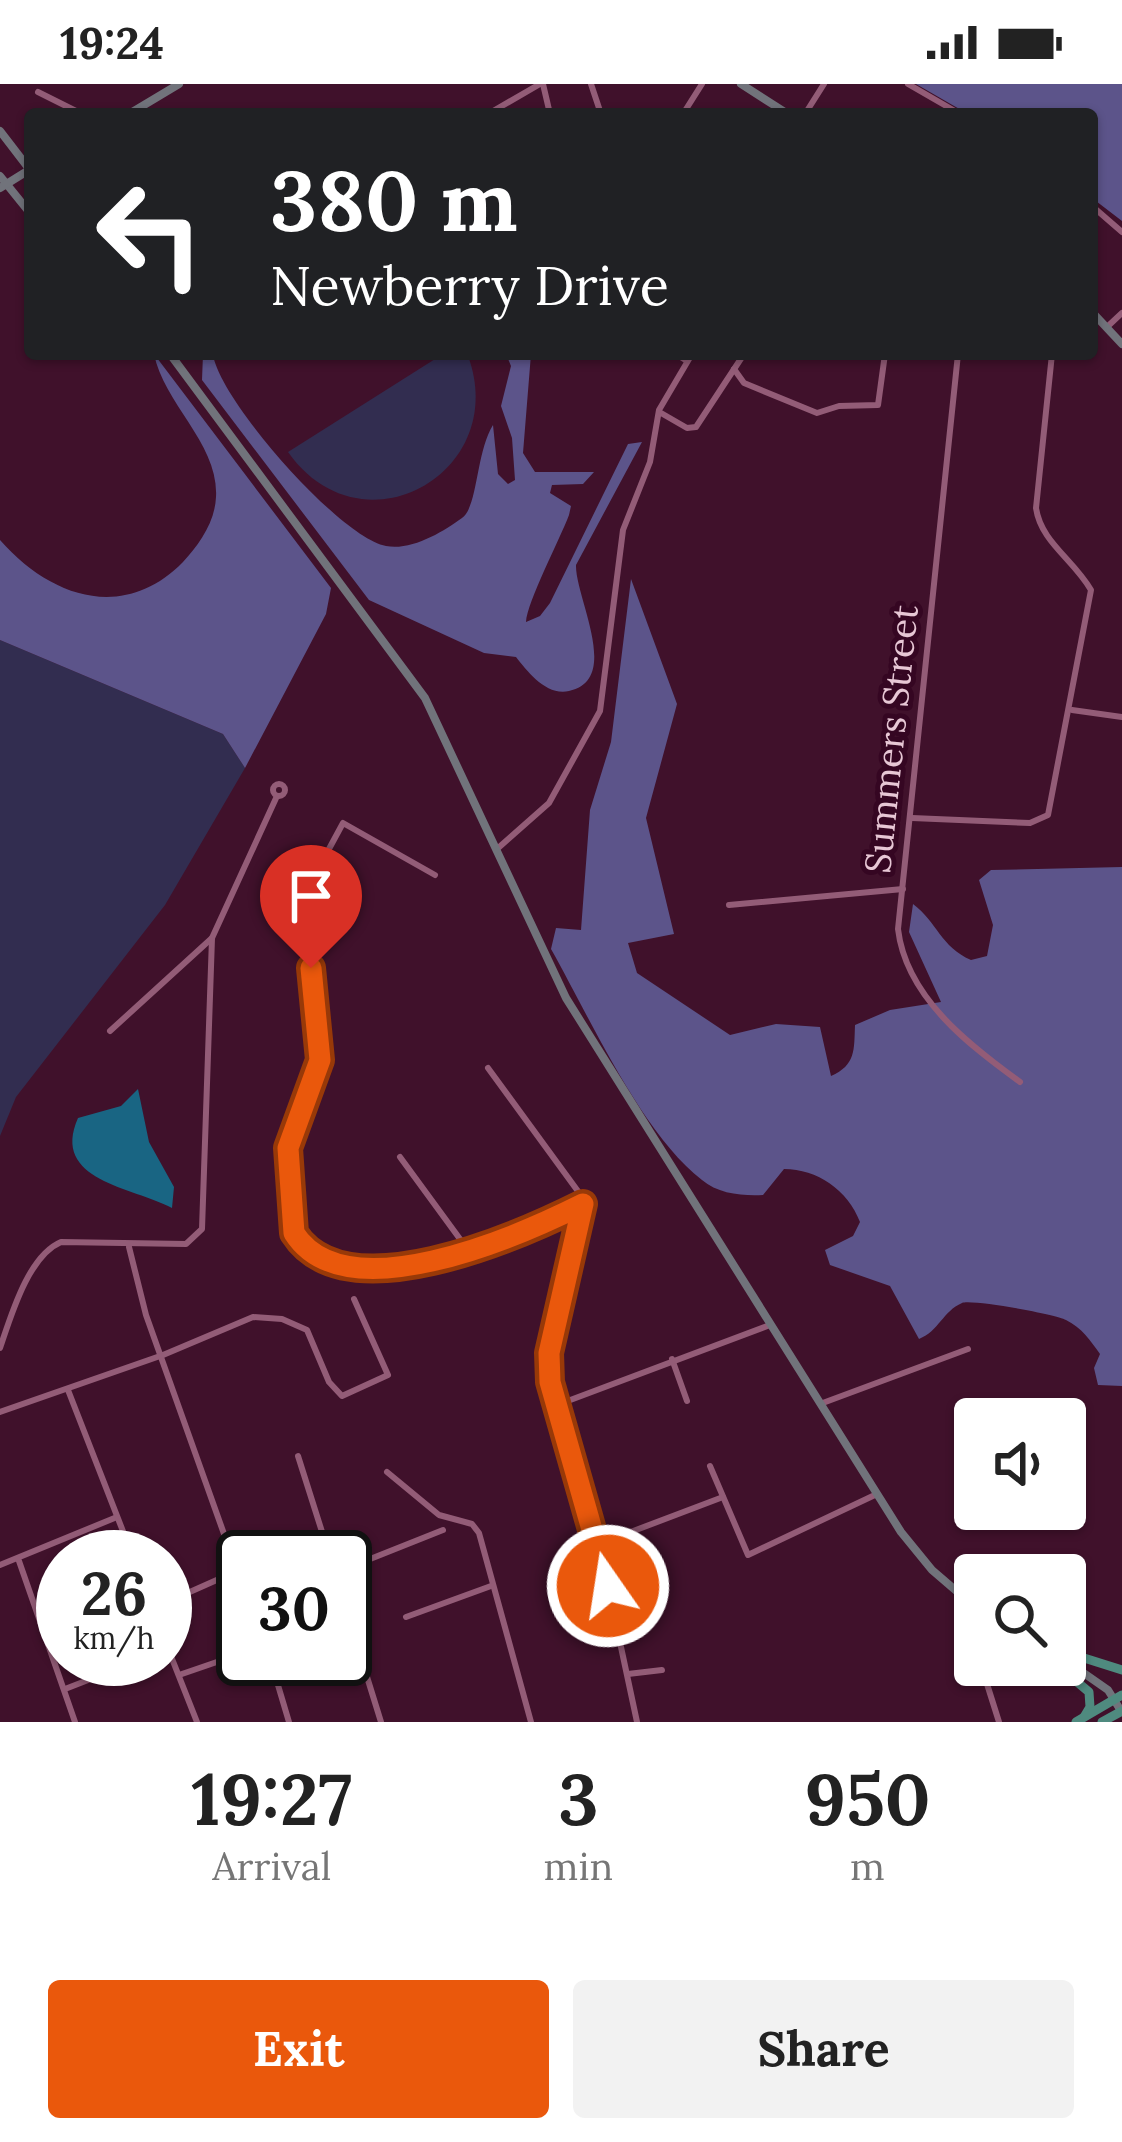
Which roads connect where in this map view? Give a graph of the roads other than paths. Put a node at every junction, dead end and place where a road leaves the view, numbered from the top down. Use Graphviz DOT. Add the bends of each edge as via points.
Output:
graph roads {
  1 [pos="179,84"];
  2 [pos="542,84"];
  3 [pos="741,84"];
  4 [pos="908,84"];
  5 [pos="38,92"];
  6 [pos="70,108"];
  7 [pos="139,108"];
  8 [pos="499,108"];
  9 [pos="779,108"];
  10 [pos="950,108"];
  11 [pos="0,131"];
  12 [pos="24,162"];
  13 [pos="2,183"];
  14 [pos="24,207"];
  15 [pos="1098,211"];
  16 [pos="1122,232"];
  17 [pos="1122,313"];
  18 [pos="1098,318"];
  19 [pos="1106,327"];
  20 [pos="1122,344"];
  21 [pos="174,360"];
  22 [pos="688,360"];
  23 [pos="740,360"];
  24 [pos="884,360"];
  25 [pos="957,360"];
  26 [pos="1051,360"];
  27 [pos="734,370"];
  28 [pos="659,410"];
  29 [pos="1072,710"];
  30 [pos="1122,717"];
  31 [pos="277,796"];
  32 [pos="911,818"];
  33 [pos="496,850"];
  34 [pos="435,875"];
  35 [pos="903,889"];
  36 [pos="730,905"];
  37 [pos="212,938"];
  38 [pos="110,1031"];
  39 [pos="488,1068"];
  40 [pos="1020,1082"];
  41 [pos="400,1157"];
  42 [pos="583,1204"];
  43 [pos="129,1247"];
  44 [pos="468,1250"];
  45 [pos="354,1299"];
  46 [pos="770,1325"];
  47 [pos="0,1348"];
  48 [pos="968,1349"];
  49 [pos="163,1355"];
  50 [pos="672,1358"];
  51 [pos="68,1390"];
  52 [pos="687,1401"];
  53 [pos="820,1404"];
  54 [pos="557,1405"];
  55 [pos="0,1412"];
  56 [pos="298,1456"];
  57 [pos="710,1466"];
  58 [pos="387,1472"];
  59 [pos="877,1494"];
  60 [pos="723,1497"];
  61 [pos="117,1517"];
  62 [pos="122,1530"];
  63 [pos="321,1530"];
  64 [pos="443,1530"];
  65 [pos="599,1544"];
  66 [pos="372,1558"];
  67 [pos="20,1561"];
  68 [pos="0,1565"];
  69 [pos="491,1586"];
  70 [pos="954,1588"];
  71 [pos="192,1591"];
  72 [pos="406,1617"];
  73 [pos="1086,1661"];
  74 [pos="662,1670"];
  75 [pos="1122,1670"];
  76 [pos="1086,1672"];
  77 [pos="628,1674"];
  78 [pos="69,1686"];
  79 [pos="183,1686"];
  80 [pos="278,1686"];
  81 [pos="370,1686"];
  82 [pos="988,1686"];
  83 [pos="1082,1686"];
  84 [pos="64,1688"];
  85 [pos="1119,1696"];
  86 [pos="1122,1711"];
  87 [pos="1080,1719"];
  88 [pos="76,1722"];
  89 [pos="197,1722"];
  90 [pos="289,1722"];
  91 [pos="381,1722"];
  92 [pos="531,1722"];
  93 [pos="637,1722"];
  94 [pos="1000,1722"];
  95 [pos="1102,1722"];
  1 -- 7 [label="main road"];
  2 -- 8 [label="street"];
  3 -- 9 [label="main road"];
  4 -- 10 [label="street"];
  5 -- 6 [label="street"];
  11 -- 12 [label="main road"];
  13 -- 14 [label="main road"];
  15 -- 16 [label="street"];
  17 -- 19 [label="street"];
  18 -- 19 [label="main road"];
  19 -- 20 [label="main road"];
  21 -- 33 [label="main road" via="418,687"];
  22 -- 28 [label="street"];
  23 -- 27 [label="street"];
  24 -- 27 [label="street" via="878,405 817,413 744,382"];
  25 -- 32 [label="street, Summers Street"];
  26 -- 29 [label="street" via="1036,508 1045,537 1090,590"];
  27 -- 28 [label="street" via="696,427"];
  28 -- 33 [label="street" via="650,462 623,530 600,711 549,803"];
  29 -- 30 [label="street"];
  29 -- 32 [label="street" via="1048,815 1030,823"];
  31 -- 37 [label="street"];
  32 -- 35 [label="street, Summers Street"];
  33 -- 46 [label="main road" via="566,998"];
  34 -- 44 [label="street" via="344,823 303,897 320,1060 288,1148 294,1233 334,1268 436,1262"];
  35 -- 36 [label="street"];
  35 -- 40 [label="street, Summers Street" via="898,929 909,971 973,1048"];
  37 -- 38 [label="street"];
  37 -- 43 [label="street" via="202,1228 186,1244"];
  39 -- 42 [label="street"];
  41 -- 44 [label="street"];
  42 -- 44 [label="street"];
  42 -- 54 [label="street" via="549,1353"];
  43 -- 47 [label="street" via="46,1248"];
  43 -- 49 [label="street"];
  45 -- 49 [label="street" via="388,1375 343,1396 307,1330 282,1318 253,1317"];
  46 -- 50 [label="street"];
  46 -- 53 [label="main road"];
  48 -- 53 [label="street"];
  49 -- 51 [label="street"];
  49 -- 71 [label="street" via="234,1562 228,1575"];
  50 -- 52 [label="street"];
  50 -- 54 [label="street"];
  51 -- 55 [label="street"];
  51 -- 61 [label="street"];
  53 -- 59 [label="main road"];
  54 -- 65 [label="street"];
  56 -- 63 [label="street"];
  57 -- 60 [label="street"];
  58 -- 69 [label="street" via="439,1515 472,1523"];
  59 -- 60 [label="street" via="746,1552"];
  59 -- 70 [label="main road"];
  60 -- 65 [label="street"];
  61 -- 62 [label="street"];
  61 -- 67 [label="street"];
  64 -- 66 [label="street"];
  65 -- 77 [label="street"];
  67 -- 68 [label="street"];
  67 -- 84 [label="street"];
  69 -- 72 [label="street"];
  69 -- 92 [label="street"];
  73 -- 75 [label="main road"];
  74 -- 77 [label="street"];
  76 -- 85 [label="main road"];
  77 -- 93 [label="street"];
  78 -- 84 [label="street"];
  79 -- 89 [label="street"];
  80 -- 90 [label="street"];
  81 -- 91 [label="street"];
  82 -- 94 [label="street"];
  83 -- 87 [label="main road" via="1090,1707"];
  84 -- 88 [label="street"];
  85 -- 86 [label="main road"];
  85 -- 87 [label="main road"];
  86 -- 95 [label="main road"];
}
